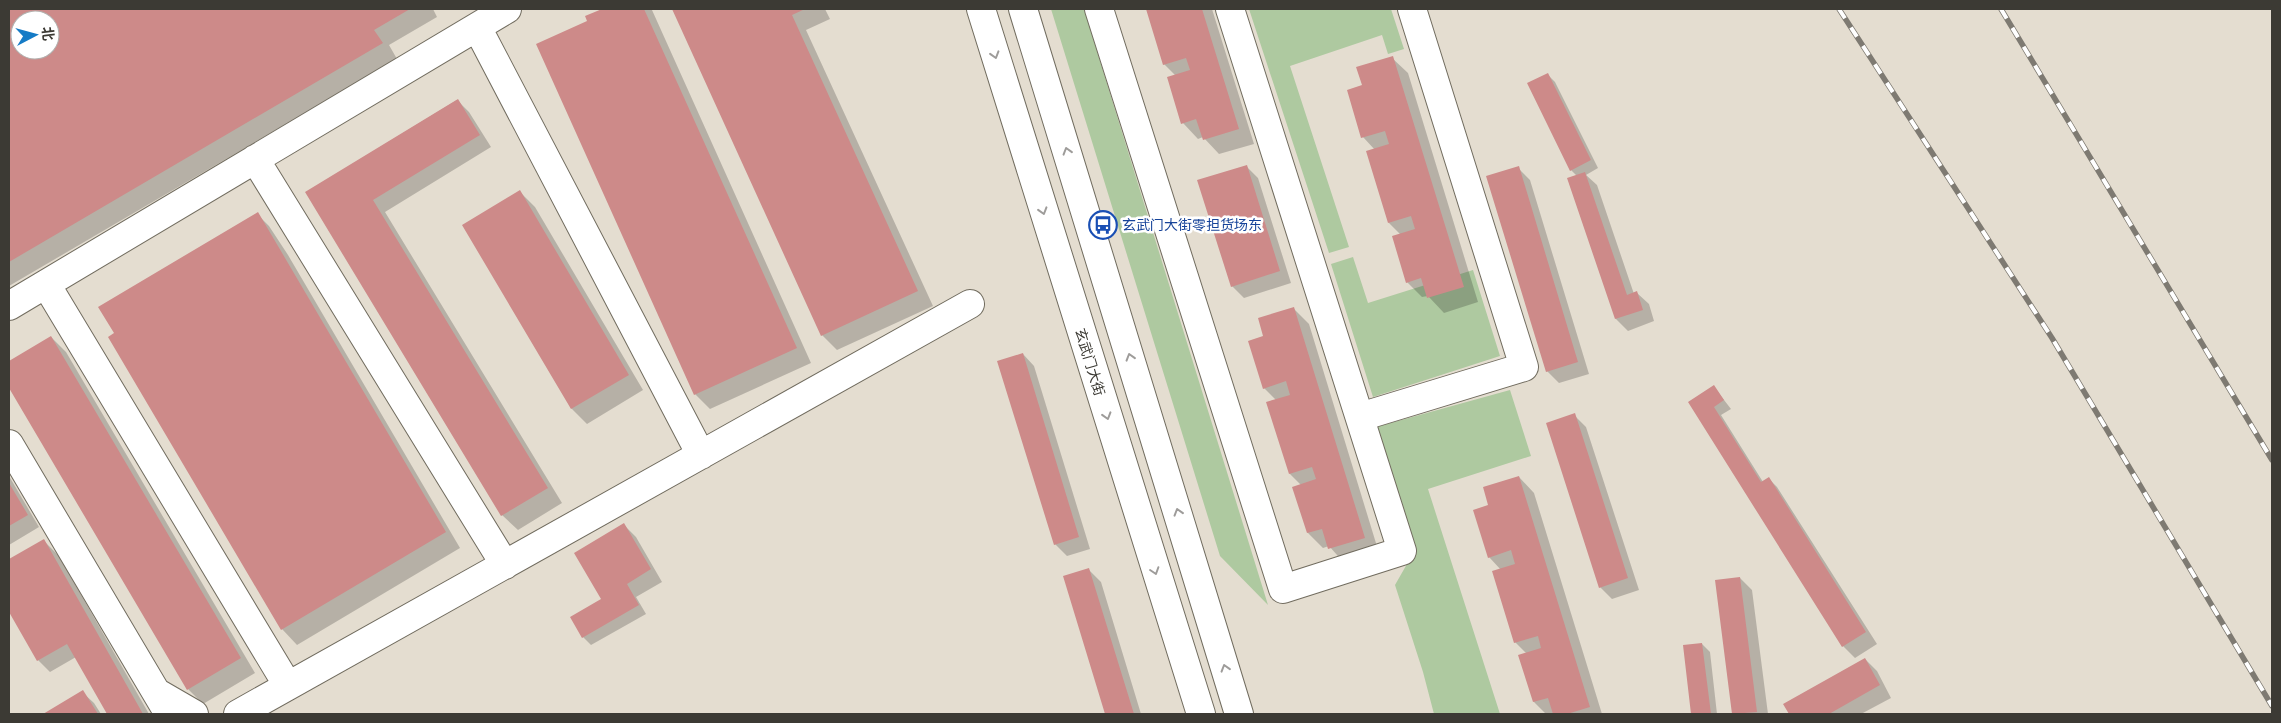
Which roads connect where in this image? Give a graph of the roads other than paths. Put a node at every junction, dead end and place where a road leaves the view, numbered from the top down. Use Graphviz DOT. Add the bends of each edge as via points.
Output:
graph roads {
  1 [pos="507,9"];
  2 [pos="981,9"];
  3 [pos="1023,9"];
  4 [pos="1099,9"];
  5 [pos="1230,9"];
  6 [pos="1412,9"];
  7 [pos="477,27"];
  8 [pos="255,159"];
  9 [pos="46,284"];
  10 [pos="970,304"];
  11 [pos="9,306"];
  12 [pos="1360,418"];
  13 [pos="9,444"];
  14 [pos="701,454"];
  15 [pos="505,564"];
  16 [pos="288,686"];
  17 [pos="162,703"];
  18 [pos="194,714"];
  19 [pos="238,714"];
  20 [pos="1201,714"];
  21 [pos="1239,714"];
  1 -- 7 [label="main road"];
  2 -- 20 [label="main road, 玄武门大街, one-way"];
  21 -- 3 [label="main road, one-way"];
  4 -- 12 [label="main road" via="1283,588 1402,551"];
  5 -- 12 [label="main road"];
  6 -- 12 [label="main road" via="1524,367"];
  7 -- 8 [label="main road"];
  7 -- 14 [label="main road"];
  8 -- 9 [label="main road"];
  8 -- 15 [label="main road"];
  9 -- 11 [label="main road"];
  9 -- 16 [label="main road"];
  10 -- 14 [label="main road"];
  13 -- 17 [label="main road"];
  14 -- 15 [label="main road"];
  15 -- 16 [label="main road"];
  16 -- 19 [label="main road"];
  17 -- 18 [label="main road"];
}
